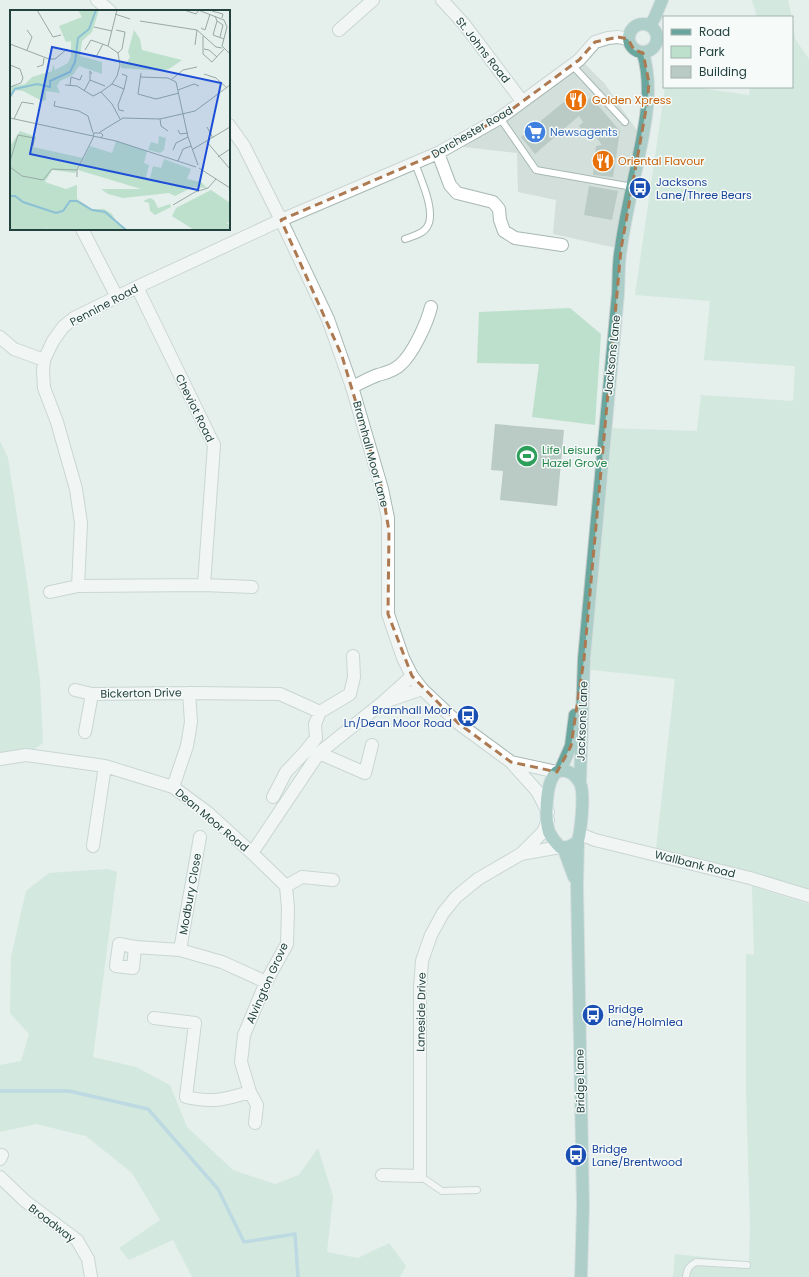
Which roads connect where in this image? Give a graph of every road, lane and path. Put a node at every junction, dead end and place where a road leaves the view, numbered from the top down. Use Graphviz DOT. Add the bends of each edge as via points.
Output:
graph roads {
  1 [pos="97,0"];
  2 [pos="373,0"];
  3 [pos="662,0"];
  4 [pos="449,2"];
  5 [pos="109,10"];
  6 [pos="650,26"];
  7 [pos="340,30"];
  8 [pos="628,39"];
  9 [pos="643,53"];
  10 [pos="572,65"];
  11 [pos="522,101"];
  12 [pos="500,118"];
  13 [pos="625,122"];
  14 [pos="230,126"];
  15 [pos="438,153"];
  16 [pos="415,163"];
  17 [pos="633,187"];
  18 [pos="281,220"];
  19 [pos="83,230"];
  20 [pos="406,239"];
  21 [pos="562,245"];
  22 [pos="137,287"];
  23 [pos="117,297"];
  24 [pos="431,308"];
  25 [pos="0,337"];
  26 [pos="44,360"];
  27 [pos="352,387"];
  28 [pos="204,585"];
  29 [pos="78,586"];
  30 [pos="252,587"];
  31 [pos="50,592"];
  32 [pos="353,656"];
  33 [pos="584,659"];
  34 [pos="412,676"];
  35 [pos="422,689"];
  36 [pos="75,690"];
  37 [pos="189,693"];
  38 [pos="92,694"];
  39 [pos="382,703"];
  40 [pos="320,712"];
  41 [pos="85,732"];
  42 [pos="372,745"];
  43 [pos="319,753"];
  44 [pos="0,759"];
  45 [pos="511,762"];
  46 [pos="105,766"];
  47 [pos="559,772"];
  48 [pos="580,783"];
  49 [pos="173,787"];
  50 [pos="273,797"];
  51 [pos="548,816"];
  52 [pos="200,837"];
  53 [pos="579,838"];
  54 [pos="93,846"];
  55 [pos="561,847"];
  56 [pos="252,853"];
  57 [pos="521,854"];
  58 [pos="333,880"];
  59 [pos="286,886"];
  60 [pos="577,886"];
  61 [pos="809,896"];
  62 [pos="135,947"];
  63 [pos="180,950"];
  64 [pos="266,982"];
  65 [pos="154,1018"];
  66 [pos="250,1092"];
  67 [pos="255,1123"];
  68 [pos="382,1175"];
  69 [pos="420,1176"];
  70 [pos="0,1177"];
  71 [pos="477,1190"];
  72 [pos="747,1265"];
  73 [pos="91,1277"];
  74 [pos="581,1277"];
  75 [pos="686,1277"];
  1 -- 5 [label="street"];
  2 -- 7 [label="street"];
  3 -- 6 [label="main road"];
  4 -- 11 [label="street, St. Johns Road"];
  6 -- 8 [label="main road" via="637,25 632,29"];
  6 -- 9 [label="main road" via="656,31 657,42 650,51"];
  8 -- 9 [label="main road" via="634,50"];
  8 -- 10 [label="street, Dorchester Road" via="618,37 595,42"];
  9 -- 17 [label="main road, Jacksons Lane" via="649,83 644,130"];
  10 -- 11 [label="street, Dorchester Road"];
  10 -- 13 [label="lane"];
  11 -- 12 [label="street, Dorchester Road"];
  12 -- 15 [label="street, Dorchester Road"];
  12 -- 17 [label="lane" via="536,170"];
  14 -- 18 [label="street, Bramhall Moor Lane" via="244,146"];
  15 -- 16 [label="street, Dorchester Road"];
  15 -- 21 [label="street" via="450,185 457,193 493,202 499,209 504,231 515,238"];
  16 -- 18 [label="street, Dorchester Road"];
  16 -- 20 [label="lane" via="431,216 428,227"];
  17 -- 33 [label="main road, Jacksons Lane" via="621,249"];
  18 -- 22 [label="street, Pennine Road"];
  18 -- 27 [label="street, Bramhall Moor Lane" via="328,319"];
  19 -- 23 [label="street"];
  22 -- 23 [label="street, Pennine Road"];
  22 -- 28 [label="street, Cheviot Road" via="214,445"];
  23 -- 26 [label="street, Pennine Road" via="74,318 63,327"];
  24 -- 27 [label="street" via="413,348 400,365 390,372"];
  25 -- 26 [label="street" via="14,348"];
  26 -- 29 [label="street, Pennine Road" via="44,388 57,422 76,489 81,523"];
  27 -- 34 [label="street, Bramhall Moor Lane" via="382,488 388,518 388,614"];
  28 -- 29 [label="street"];
  28 -- 30 [label="street"];
  29 -- 31 [label="street"];
  32 -- 40 [label="street" via="354,677 350,694"];
  33 -- 47 [label="main road, Jacksons Lane" via="571,746"];
  33 -- 48 [label="main road, Jacksons Lane"];
  34 -- 35 [label="street, Bramhall Moor Lane"];
  34 -- 39 [label="street, Dean Moor Road"];
  35 -- 39 [label="street, Dean Moor Road"];
  35 -- 45 [label="street, Bramhall Moor Lane" via="458,724"];
  36 -- 38 [label="street, Bickerton Drive"];
  37 -- 38 [label="street, Bickerton Drive"];
  37 -- 40 [label="street, Bickerton Drive" via="280,694"];
  37 -- 49 [label="street, Bickerton Drive" via="191,722 187,746"];
  38 -- 41 [label="street, Bickerton Drive"];
  39 -- 43 [label="street, Dean Moor Road"];
  40 -- 50 [label="street" via="315,724 316,738 286,772"];
  42 -- 43 [label="street" via="365,773"];
  43 -- 56 [label="street, Dean Moor Road"];
  44 -- 46 [label="street, Dean Moor Road" via="26,755"];
  45 -- 47 [label="street, Bramhall Moor Lane"];
  45 -- 51 [label="street, Bramhall Moor Lane" via="537,791"];
  46 -- 49 [label="street, Dean Moor Road"];
  46 -- 54 [label="street"];
  47 -- 48 [label="main road" via="567,771"];
  47 -- 51 [label="main road, Jacksons Lane" via="552,779 548,790"];
  48 -- 53 [label="main road, Jacksons Lane" via="582,793"];
  49 -- 56 [label="street, Dean Moor Road" via="207,812"];
  51 -- 55 [label="main road, Bridge Lane" via="553,840"];
  51 -- 57 [label="street, Laneside Drive" via="543,832"];
  52 -- 63 [label="street, Modbury Close"];
  53 -- 55 [label="main road" via="572,846"];
  53 -- 60 [label="main road, Bridge Lane"];
  53 -- 61 [label="street, Wallbank Road" via="750,878"];
  55 -- 57 [label="street, Laneside Drive"];
  55 -- 60 [label="main road, Bridge Lane"];
  56 -- 59 [label="street"];
  57 -- 69 [label="street, Laneside Drive" via="478,879 456,897 443,913 431,935 422,961"];
  58 -- 59 [label="street" via="302,877"];
  59 -- 64 [label="street, Alvington Grove" via="287,944"];
  60 -- 74 [label="main road, Bridge Lane" via="583,1206"];
  62 -- 63 [label="street"];
  63 -- 64 [label="street" via="222,962"];
  64 -- 66 [label="street, Alvington Grove" via="244,1035 241,1062"];
  65 -- 66 [label="street" via="195,1023 186,1097 221,1100"];
  66 -- 67 [label="street, Alvington Grove" via="257,1105"];
  68 -- 69 [label="street"];
  69 -- 71 [label="lane" via="442,1191"];
  70 -- 73 [label="street, Broadway" via="25,1202 77,1240 88,1259"];
  72 -- 75 [label="lane" via="696,1262 690,1265"];
}
